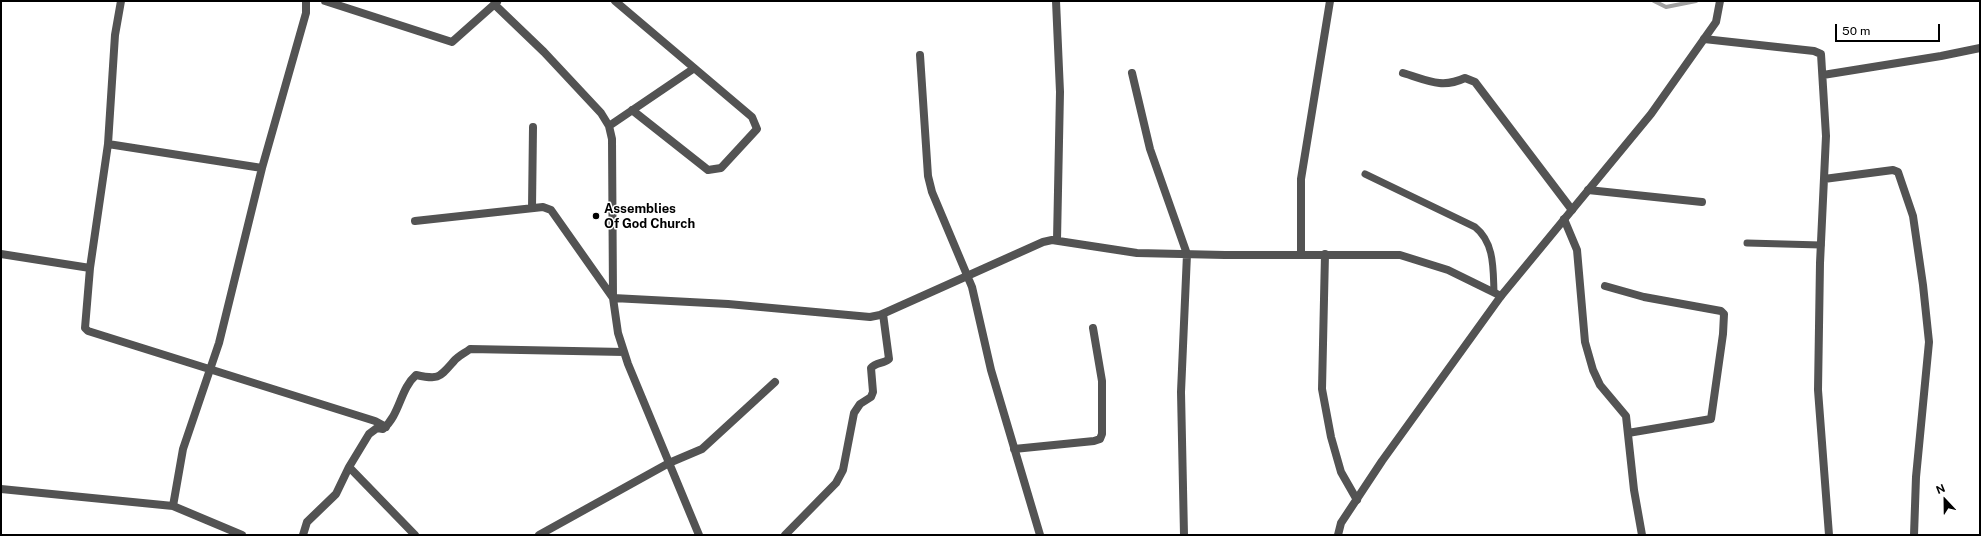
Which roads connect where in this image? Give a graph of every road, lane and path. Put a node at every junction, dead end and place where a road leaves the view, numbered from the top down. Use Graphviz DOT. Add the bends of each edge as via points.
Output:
graph roads {
  1 [pos="121,1"];
  2 [pos="306,1"];
  3 [pos="325,1"];
  4 [pos="615,1"];
  5 [pos="1056,1"];
  6 [pos="1330,1"];
  7 [pos="1720,1"];
  8 [pos="496,3"];
  9 [pos="1704,39"];
  10 [pos="1980,48"];
  11 [pos="920,55"];
  12 [pos="693,69"];
  13 [pos="1132,73"];
  14 [pos="1404,73"];
  15 [pos="1824,75"];
  16 [pos="632,110"];
  17 [pos="609,126"];
  18 [pos="532,127"];
  19 [pos="108,144"];
  20 [pos="262,168"];
  21 [pos="1365,174"];
  22 [pos="1824,179"];
  23 [pos="1588,190"];
  24 [pos="1702,202"];
  25 [pos="532,208"];
  26 [pos="1572,210"];
  27 [pos="1564,219"];
  28 [pos="415,221"];
  29 [pos="1057,240"];
  30 [pos="1746,243"];
  31 [pos="1821,245"];
  32 [pos="1,254"];
  33 [pos="1187,254"];
  34 [pos="1325,254"];
  35 [pos="1301,255"];
  36 [pos="90,268"];
  37 [pos="968,276"];
  38 [pos="1605,286"];
  39 [pos="1497,294"];
  40 [pos="613,298"];
  41 [pos="883,314"];
  42 [pos="1093,328"];
  43 [pos="624,352"];
  44 [pos="210,370"];
  45 [pos="775,382"];
  46 [pos="386,427"];
  47 [pos="1628,433"];
  48 [pos="1014,448"];
  49 [pos="669,463"];
  50 [pos="349,467"];
  51 [pos="1,489"];
  52 [pos="1357,500"];
  53 [pos="173,506"];
  54 [pos="242,535"];
  55 [pos="303,535"];
  56 [pos="415,535"];
  57 [pos="539,535"];
  58 [pos="699,535"];
  59 [pos="786,535"];
  60 [pos="1040,535"];
  61 [pos="1184,535"];
  62 [pos="1338,535"];
  63 [pos="1642,535"];
  64 [pos="1829,535"];
  65 [pos="1914,535"];
  1 -- 19 [label="street" via="115,35"];
  2 -- 20 [label="street" via="306,13"];
  3 -- 8 [label="street" via="452,42"];
  4 -- 12 [label="street"];
  5 -- 29 [label="street" via="1060,92"];
  6 -- 35 [label="street" via="1301,179"];
  7 -- 9 [label="street" via="1716,22"];
  8 -- 17 [label="street" via="601,113"];
  9 -- 15 [label="street" via="1814,51 1822,54"];
  9 -- 23 [label="street" via="1651,114"];
  10 -- 15 [label="street"];
  11 -- 37 [label="street" via="928,176 932,192"];
  12 -- 16 [label="street"];
  12 -- 16 [label="street" via="752,117 756,124 757,129 721,168 708,170"];
  13 -- 33 [label="street" via="1150,149"];
  14 -- 26 [label="street" via="1444,84 1465,78 1475,82"];
  15 -- 22 [label="street"];
  16 -- 17 [label="street"];
  17 -- 40 [label="street" via="612,139"];
  18 -- 25 [label="street"];
  19 -- 20 [label="street"];
  19 -- 36 [label="street"];
  20 -- 44 [label="street"];
  21 -- 39 [label="lane" via="1475,227 1482,233 1492,260"];
  22 -- 31 [label="street"];
  22 -- 65 [label="street" via="1893,170 1898,172 1913,216 1929,342 1916,477"];
  23 -- 24 [label="street"];
  23 -- 26 [label="street"];
  25 -- 28 [label="street"];
  25 -- 40 [label="street" via="543,206 551,210"];
  26 -- 27 [label="street"];
  27 -- 39 [label="street"];
  27 -- 47 [label="street" via="1577,250 1585,342 1593,370 1600,385 1626,416"];
  29 -- 33 [label="street" via="1136,253"];
  29 -- 37 [label="street" via="1043,242"];
  30 -- 31 [label="lane"];
  31 -- 64 [label="street" via="1818,390"];
  32 -- 36 [label="street"];
  33 -- 35 [label="street"];
  33 -- 61 [label="street" via="1181,392"];
  34 -- 35 [label="street"];
  34 -- 39 [label="street" via="1400,255 1448,270"];
  34 -- 52 [label="street" via="1322,388 1331,437 1341,472"];
  36 -- 44 [label="street" via="84,322 88,331"];
  37 -- 41 [label="street"];
  37 -- 48 [label="street" via="991,370"];
  38 -- 47 [label="street" via="1644,297 1721,311 1724,314 1710,419"];
  39 -- 52 [label="street"];
  40 -- 41 [label="street" via="728,304 870,317"];
  40 -- 43 [label="street" via="618,333"];
  41 -- 59 [label="street" via="889,359 885,363 874,364 871,368 873,392 854,413 843,470 836,483"];
  42 -- 48 [label="street" via="1102,381 1100,439"];
  43 -- 46 [label="street" via="470,350 456,359 438,378 416,375 410,381"];
  43 -- 49 [label="street"];
  44 -- 46 [label="street" via="375,421"];
  44 -- 53 [label="street" via="183,449"];
  45 -- 49 [label="street" via="702,449"];
  46 -- 50 [label="street" via="377,428 369,434"];
  47 -- 63 [label="street"];
  48 -- 60 [label="street"];
  49 -- 57 [label="street"];
  49 -- 58 [label="street"];
  50 -- 55 [label="street" via="336,494 307,522"];
  50 -- 56 [label="street"];
  51 -- 53 [label="street"];
  52 -- 62 [label="street" via="1341,524"];
  53 -- 54 [label="street"];
}
